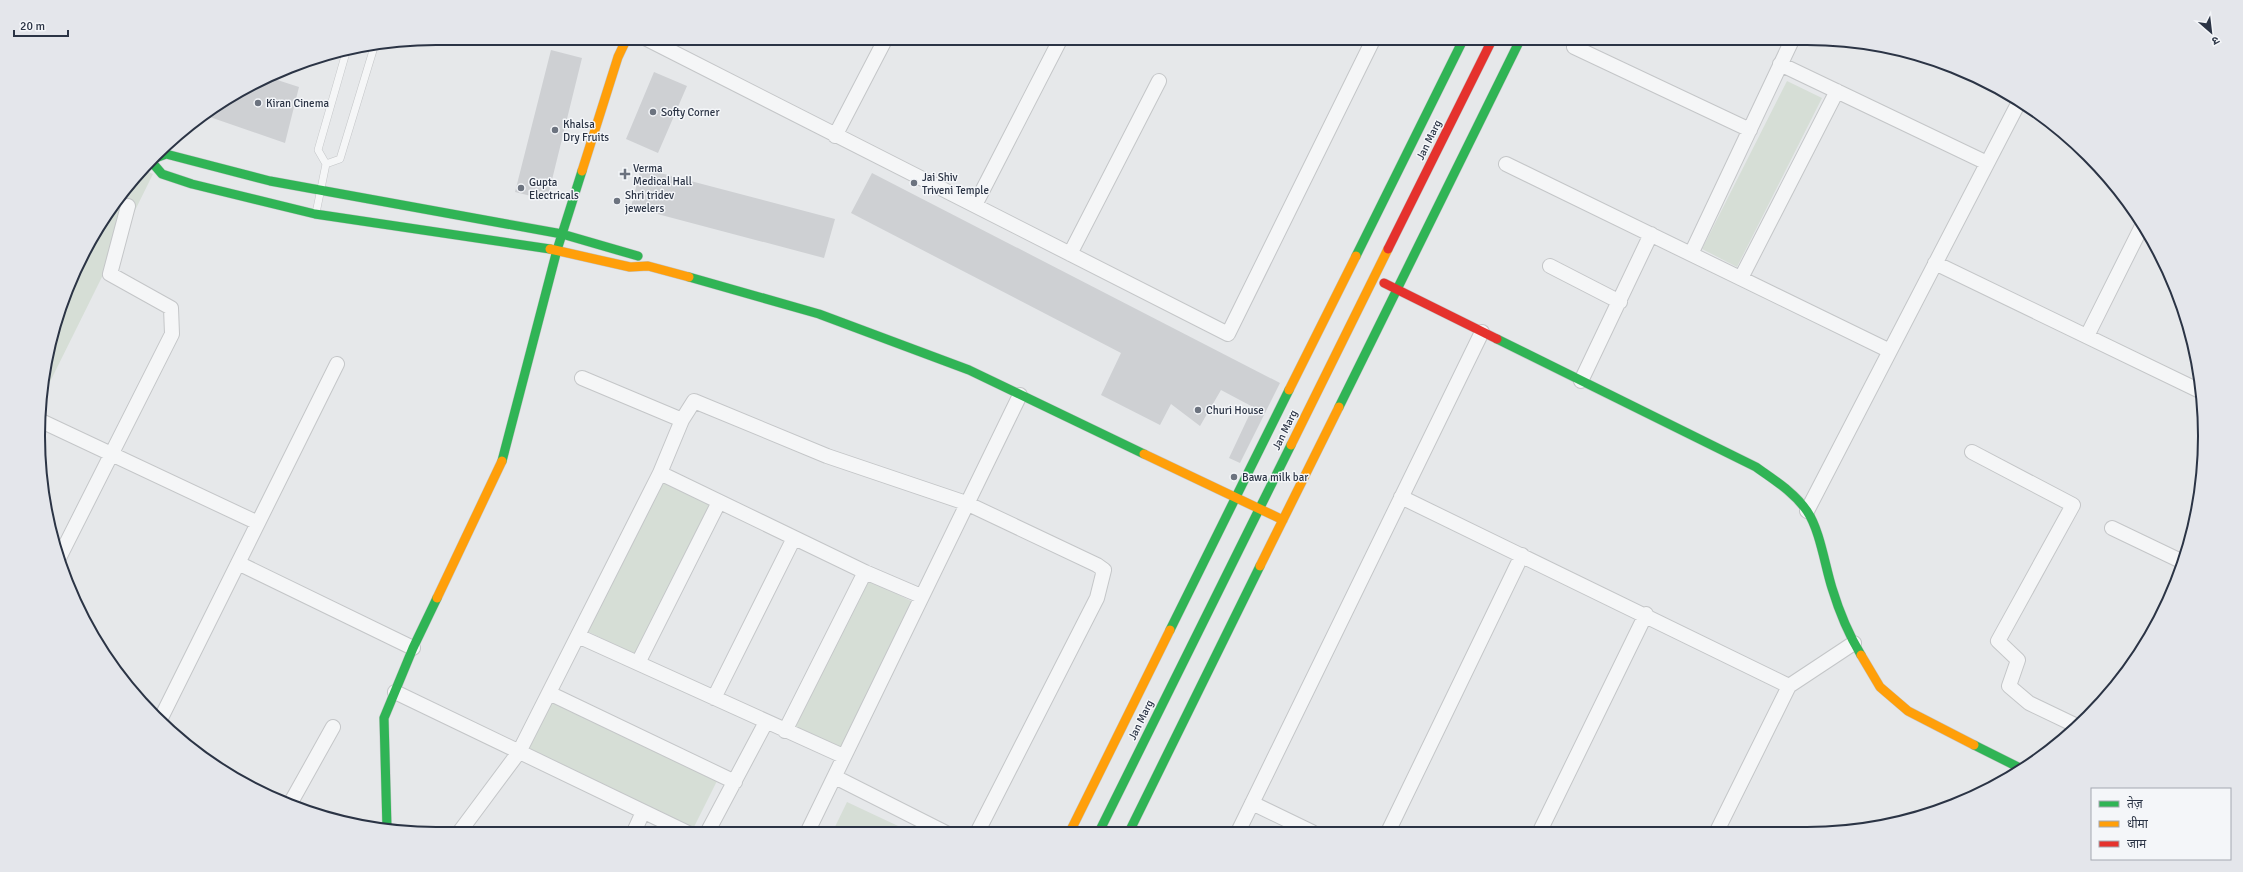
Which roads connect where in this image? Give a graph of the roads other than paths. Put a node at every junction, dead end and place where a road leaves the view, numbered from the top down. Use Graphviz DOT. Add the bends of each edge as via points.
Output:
graph roads {
  1 [pos="624,45"];
  2 [pos="658,45"];
  3 [pos="882,45"];
  4 [pos="1057,45"];
  5 [pos="1371,45"];
  6 [pos="1461,45"];
  7 [pos="1490,45"];
  8 [pos="1518,45"];
  9 [pos="1789,45"];
  10 [pos="1574,47"];
  11 [pos="373,50"];
  12 [pos="346,56"];
  13 [pos="1780,64"];
  14 [pos="1160,81"];
  15 [pos="1837,91"];
  16 [pos="2017,106"];
  17 [pos="1750,130"];
  18 [pos="835,136"];
  19 [pos="166,154"];
  20 [pos="1988,162"];
  21 [pos="326,164"];
  22 [pos="1506,164"];
  23 [pos="155,165"];
  24 [pos="320,190"];
  25 [pos="975,205"];
  26 [pos="128,206"];
  27 [pos="316,214"];
  28 [pos="2140,231"];
  29 [pos="562,234"];
  30 [pos="1651,234"];
  31 [pos="557,250"];
  32 [pos="1070,254"];
  33 [pos="1691,254"];
  34 [pos="1935,263"];
  35 [pos="648,266"];
  36 [pos="1550,266"];
  37 [pos="1374,278"];
  38 [pos="1741,278"];
  39 [pos="1397,289"];
  40 [pos="1620,302"];
  41 [pos="1482,332"];
  42 [pos="2087,336"];
  43 [pos="1890,351"];
  44 [pos="337,364"];
  45 [pos="582,378"];
  46 [pos="1581,381"];
  47 [pos="2195,389"];
  48 [pos="1020,395"];
  49 [pos="682,420"];
  50 [pos="45,423"];
  51 [pos="1972,452"];
  52 [pos="111,454"];
  53 [pos="660,473"];
  54 [pos="1401,496"];
  55 [pos="1236,497"];
  56 [pos="719,502"];
  57 [pos="966,503"];
  58 [pos="1259,509"];
  59 [pos="1808,511"];
  60 [pos="1283,520"];
  61 [pos="258,523"];
  62 [pos="2112,528"];
  63 [pos="794,538"];
  64 [pos="62,551"];
  65 [pos="1522,555"];
  66 [pos="2178,560"];
  67 [pos="238,563"];
  68 [pos="864,572"];
  69 [pos="921,596"];
  70 [pos="1646,614"];
  71 [pos="578,636"];
  72 [pos="1854,643"];
  73 [pos="413,648"];
  74 [pos="638,663"];
  75 [pos="1789,686"];
  76 [pos="395,692"];
  77 [pos="549,692"];
  78 [pos="714,698"];
  79 [pos="163,715"];
  80 [pos="766,722"];
  81 [pos="2072,723"];
  82 [pos="333,727"];
  83 [pos="785,731"];
  84 [pos="519,752"];
  85 [pos="843,756"];
  86 [pos="2016,766"];
  87 [pos="835,777"];
  88 [pos="734,782"];
  89 [pos="293,799"];
  90 [pos="1252,803"];
  91 [pos="643,812"];
  92 [pos="387,824"];
  93 [pos="463,827"];
  94 [pos="636,827"];
  95 [pos="675,827"];
  96 [pos="710,827"];
  97 [pos="810,827"];
  98 [pos="934,827"];
  99 [pos="980,827"];
  100 [pos="1072,827"];
  101 [pos="1101,827"];
  102 [pos="1131,827"];
  103 [pos="1240,827"];
  104 [pos="1302,827"];
  105 [pos="1390,827"];
  106 [pos="1542,827"];
  107 [pos="1719,827"];
  1 -- 29 [label="street"];
  2 -- 18 [label="street"];
  3 -- 18 [label="street"];
  4 -- 25 [label="street"];
  5 -- 32 [label="street" via="1228,334"];
  6 -- 55 [label="street"];
  7 -- 37 [label="street, Jan Marg"];
  8 -- 39 [label="street"];
  9 -- 13 [label="street"];
  10 -- 17 [label="street"];
  11 -- 21 [label="lane" via="340,159"];
  12 -- 21 [label="lane" via="318,150"];
  13 -- 15 [label="street"];
  13 -- 17 [label="street"];
  14 -- 32 [label="street"];
  15 -- 20 [label="street"];
  15 -- 38 [label="street"];
  16 -- 20 [label="street"];
  17 -- 33 [label="street"];
  18 -- 25 [label="street"];
  19 -- 24 [label="street" via="270,181"];
  20 -- 34 [label="street"];
  21 -- 24 [label="lane"];
  22 -- 30 [label="street"];
  23 -- 27 [label="street" via="162,174 192,184"];
  24 -- 27 [label="lane"];
  24 -- 29 [label="street"];
  25 -- 32 [label="street"];
  26 -- 52 [label="street" via="110,274 171,308 172,334"];
  27 -- 31 [label="street"];
  28 -- 42 [label="street"];
  29 -- 31 [label="street"];
  29 -- 35 [label="street" via="638,255"];
  30 -- 33 [label="street"];
  30 -- 40 [label="street"];
  31 -- 35 [label="street" via="630,267"];
  31 -- 73 [label="street" via="503,459"];
  33 -- 38 [label="street"];
  34 -- 42 [label="street"];
  34 -- 43 [label="street"];
  35 -- 48 [label="street" via="819,314 969,370"];
  36 -- 40 [label="street"];
  37 -- 39 [label="street"];
  37 -- 58 [label="street, Jan Marg"];
  38 -- 43 [label="street"];
  39 -- 41 [label="street"];
  39 -- 60 [label="street"];
  40 -- 46 [label="street"];
  41 -- 46 [label="street"];
  41 -- 54 [label="street"];
  42 -- 47 [label="street"];
  43 -- 59 [label="street"];
  44 -- 61 [label="street"];
  45 -- 49 [label="street"];
  46 -- 59 [label="street" via="1756,468 1783,486"];
  48 -- 55 [label="street"];
  48 -- 57 [label="street"];
  49 -- 53 [label="street"];
  49 -- 57 [label="street" via="694,401 827,456"];
  50 -- 52 [label="street"];
  51 -- 81 [label="street" via="2072,505 1998,641 2018,660 2009,686 2030,703"];
  52 -- 61 [label="street"];
  52 -- 64 [label="street"];
  53 -- 56 [label="street"];
  53 -- 71 [label="street"];
  54 -- 65 [label="street"];
  54 -- 90 [label="street"];
  55 -- 58 [label="street"];
  55 -- 100 [label="street"];
  56 -- 63 [label="street"];
  56 -- 74 [label="street"];
  57 -- 69 [label="street"];
  57 -- 99 [label="street" via="1104,570 1097,598"];
  58 -- 60 [label="street"];
  58 -- 101 [label="street, Jan Marg"];
  59 -- 72 [label="street" via="1824,553 1832,589"];
  60 -- 102 [label="street"];
  61 -- 67 [label="street"];
  62 -- 66 [label="street"];
  63 -- 68 [label="street"];
  63 -- 78 [label="street"];
  65 -- 70 [label="street"];
  65 -- 105 [label="street"];
  67 -- 73 [label="street"];
  67 -- 79 [label="street"];
  68 -- 69 [label="street"];
  68 -- 83 [label="street"];
  69 -- 85 [label="street"];
  70 -- 75 [label="street"];
  70 -- 106 [label="street"];
  71 -- 74 [label="street"];
  71 -- 77 [label="street"];
  72 -- 75 [label="street"];
  72 -- 86 [label="street" via="1880,687 1908,711"];
  73 -- 76 [label="street"];
  74 -- 78 [label="street"];
  75 -- 107 [label="street"];
  76 -- 84 [label="street"];
  76 -- 92 [label="street" via="384,718"];
  77 -- 84 [label="street"];
  77 -- 88 [label="street"];
  78 -- 80 [label="street"];
  80 -- 83 [label="street"];
  80 -- 88 [label="street"];
  82 -- 89 [label="street"];
  83 -- 85 [label="street"];
  84 -- 91 [label="street"];
  84 -- 93 [label="street"];
  85 -- 87 [label="street"];
  87 -- 97 [label="street"];
  87 -- 98 [label="street"];
  88 -- 96 [label="street"];
  90 -- 103 [label="street"];
  90 -- 104 [label="street"];
  91 -- 94 [label="street"];
  91 -- 95 [label="street"];
}
